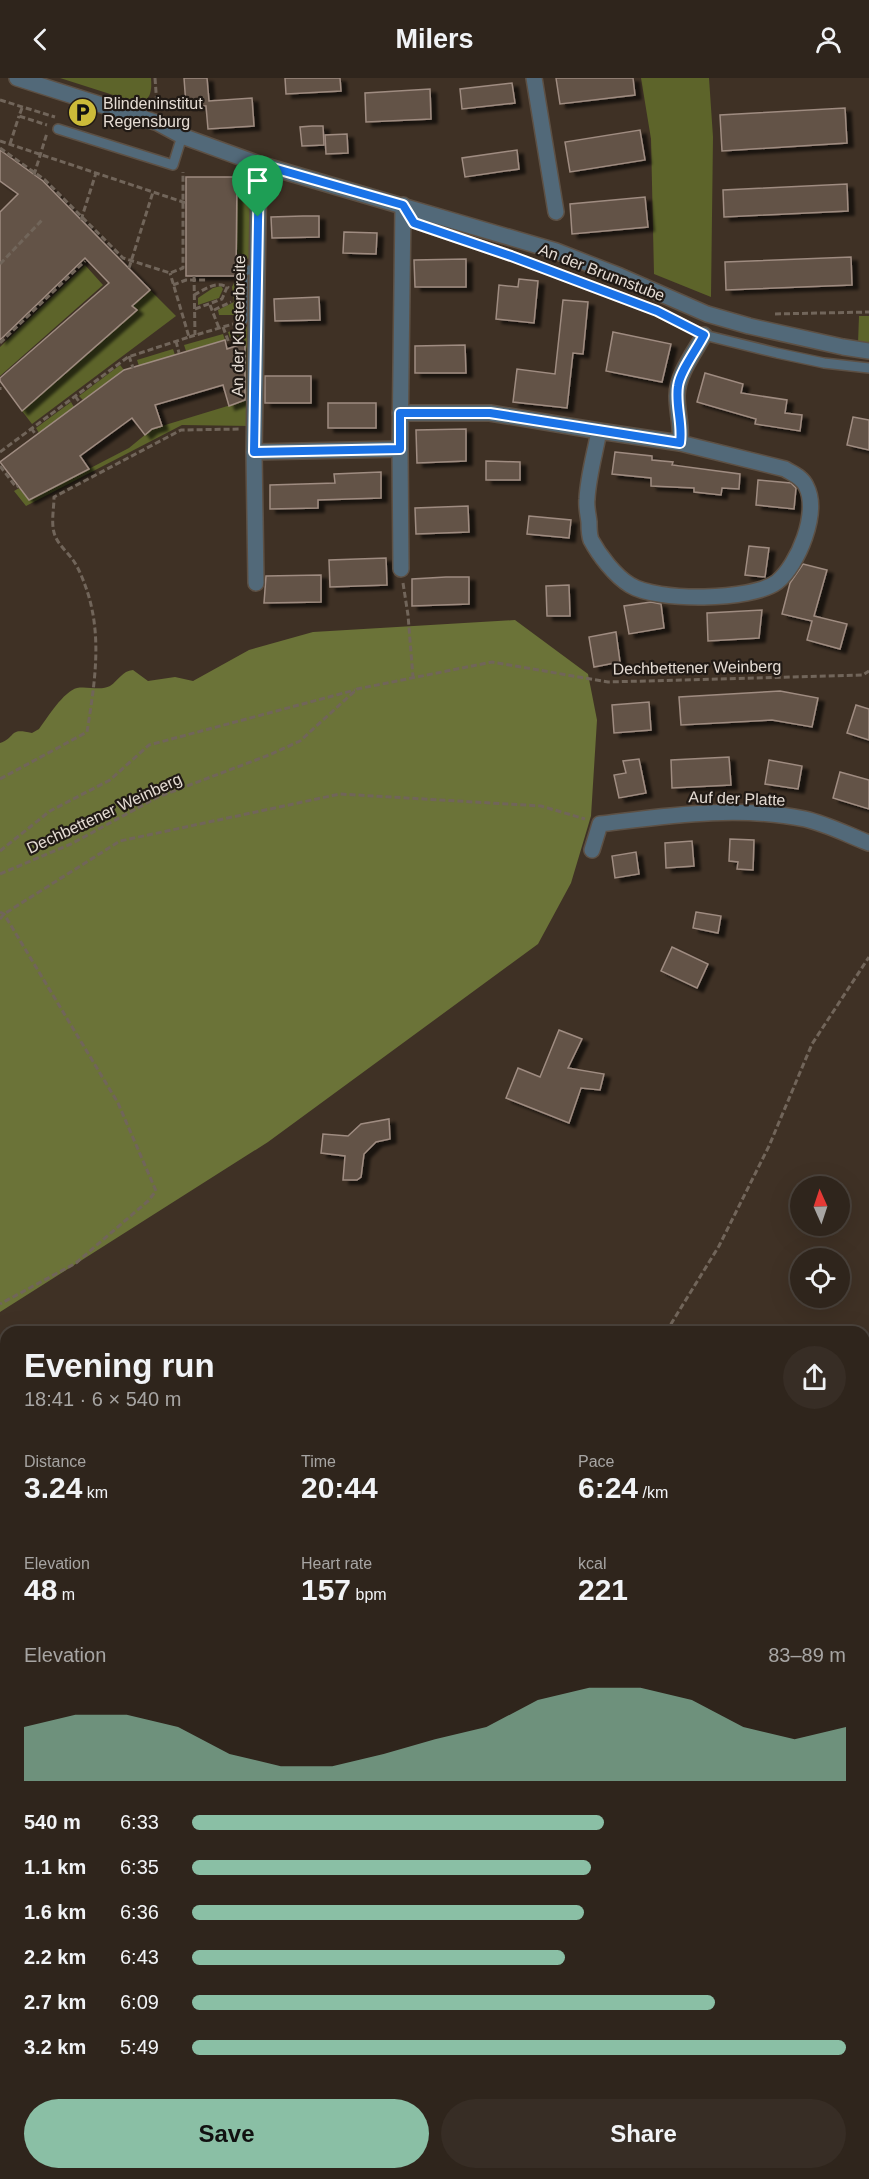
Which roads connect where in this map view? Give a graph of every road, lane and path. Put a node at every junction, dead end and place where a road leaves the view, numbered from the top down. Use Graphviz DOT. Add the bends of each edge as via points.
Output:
graph roads {
  1 [pos="17,78"];
  2 [pos="155,78"];
  3 [pos="534,78"];
  4 [pos="0,100"];
  5 [pos="22,107"];
  6 [pos="19,116"];
  7 [pos="54,117"];
  8 [pos="158,123"];
  9 [pos="58,129"];
  10 [pos="182,136"];
  11 [pos="0,141"];
  12 [pos="10,144"];
  13 [pos="0,148"];
  14 [pos="41,154"];
  15 [pos="259,164"];
  16 [pos="96,173"];
  17 [pos="34,174"];
  18 [pos="183,176"];
  19 [pos="153,192"];
  20 [pos="184,202"];
  21 [pos="403,205"];
  22 [pos="556,212"];
  23 [pos="82,218"];
  24 [pos="43,219"];
  25 [pos="85,261"];
  26 [pos="131,261"];
  27 [pos="0,264"];
  28 [pos="129,268"];
  29 [pos="257,270"];
  30 [pos="170,273"];
  31 [pos="194,278"];
  32 [pos="232,280"];
  33 [pos="173,285"];
  34 [pos="228,285"];
  35 [pos="210,286"];
  36 [pos="194,295"];
  37 [pos="210,304"];
  38 [pos="194,309"];
  39 [pos="214,310"];
  40 [pos="869,312"];
  41 [pos="243,320"];
  42 [pos="749,326"];
  43 [pos="221,327"];
  44 [pos="195,335"];
  45 [pos="704,335"];
  46 [pos="189,337"];
  47 [pos="176,341"];
  48 [pos="0,343"];
  49 [pos="229,343"];
  50 [pos="869,351"];
  51 [pos="179,353"];
  52 [pos="129,356"];
  53 [pos="133,368"];
  54 [pos="869,368"];
  55 [pos="75,396"];
  56 [pos="80,403"];
  57 [pos="400,413"];
  58 [pos="31,428"];
  59 [pos="254,429"];
  60 [pos="599,431"];
  61 [pos="36,435"];
  62 [pos="680,443"];
  63 [pos="400,449"];
  64 [pos="0,452"];
  65 [pos="254,452"];
  66 [pos="0,466"];
  67 [pos="18,486"];
  68 [pos="401,569"];
  69 [pos="256,583"];
  70 [pos="869,671"];
  71 [pos="413,677"];
  72 [pos="357,689"];
  73 [pos="0,779"];
  74 [pos="600,824"];
  75 [pos="869,843"];
  76 [pos="592,850"];
  77 [pos="0,851"];
  78 [pos="0,874"];
  79 [pos="2,913"];
  80 [pos="0,919"];
  81 [pos="869,957"];
  82 [pos="0,1304"];
  83 [pos="670,1326"];
  1 -- 8 [label="street, An der Brunnstube"];
  2 -- 8 [label="path"];
  3 -- 22 [label="street"];
  4 -- 5 [label="path"];
  5 -- 6 [label="path"];
  5 -- 7 [label="path"];
  6 -- 12 [label="path"];
  6 -- 14 [label="path" via="50,126"];
  8 -- 10 [label="street, An der Brunnstube"];
  9 -- 10 [label="lane" via="173,165"];
  10 -- 15 [label="street, An der Brunnstube"];
  11 -- 12 [label="path"];
  12 -- 14 [label="path"];
  13 -- 17 [label="path"];
  14 -- 16 [label="path"];
  14 -- 17 [label="path"];
  15 -- 21 [label="street, An der Brunnstube"];
  15 -- 29 [label="street, An der Klosterbreite"];
  16 -- 19 [label="path"];
  16 -- 23 [label="path"];
  17 -- 23 [label="path"];
  18 -- 20 [label="path"];
  19 -- 20 [label="path"];
  19 -- 26 [label="path"];
  20 -- 30 [label="path" via="183,268"];
  21 -- 42 [label="street, An der Brunnstube" via="556,251 707,314"];
  21 -- 45 [label="lane, An der Brunnstube" via="414,223 657,311"];
  21 -- 57 [label="street"];
  23 -- 26 [label="path" via="123,258"];
  24 -- 27 [label="path"];
  25 -- 48 [label="path"];
  26 -- 28 [label="path"];
  26 -- 30 [label="path"];
  29 -- 41 [label="lane" via="243,270"];
  29 -- 59 [label="street, An der Klosterbreite"];
  30 -- 33 [label="path"];
  31 -- 33 [label="path"];
  31 -- 35 [label="path" via="208,278"];
  31 -- 36 [label="path"];
  32 -- 34 [label="path"];
  33 -- 46 [label="path"];
  34 -- 35 [label="path"];
  34 -- 37 [label="path" via="222,299"];
  34 -- 39 [label="path" via="232,301"];
  35 -- 36 [label="path"];
  36 -- 38 [label="path"];
  37 -- 38 [label="path"];
  37 -- 39 [label="path"];
  38 -- 44 [label="path"];
  39 -- 43 [label="path"];
  40 -- 42 [label="path" via="753,315"];
  41 -- 43 [label="path"];
  42 -- 50 [label="street, An der Brunnstube"];
  43 -- 44 [label="path"];
  43 -- 49 [label="path"];
  44 -- 46 [label="path"];
  45 -- 54 [label="lane, An der Brunnstube" via="824,363"];
  45 -- 62 [label="street" via="678,383"];
  46 -- 47 [label="path"];
  47 -- 51 [label="path"];
  47 -- 52 [label="path"];
  52 -- 53 [label="path"];
  52 -- 55 [label="path"];
  55 -- 56 [label="path"];
  55 -- 58 [label="path"];
  57 -- 60 [label="street" via="490,413"];
  57 -- 63 [label="street"];
  58 -- 61 [label="path"];
  58 -- 64 [label="path"];
  59 -- 65 [label="street, An der Klosterbreite"];
  59 -- 73 [label="path" via="181,430 54,497 56,539 75,562 85,584 96,629 95,682 87,732"];
  60 -- 62 [label="street"];
  60 -- 62 [label="street" via="587,499 590,538 609,565 630,585 657,595 701,598 750,592 775,583 787,572 804,539 811,501 806,486 785,469"];
  63 -- 65 [label="street"];
  63 -- 68 [label="street"];
  65 -- 69 [label="street, An der Klosterbreite"];
  66 -- 67 [label="path"];
  68 -- 71 [label="path"];
  70 -- 71 [label="path, Dechbettener Weinberg" via="863,675 608,682 492,662"];
  71 -- 72 [label="path, Dechbettener Weinberg"];
  72 -- 77 [label="path" via="149,745 110,780 50,811"];
  72 -- 78 [label="path, Dechbettener Weinberg" via="300,741 158,797 71,844"];
  74 -- 75 [label="street, Auf der Platte" via="696,813 765,814 803,819"];
  74 -- 76 [label="street"];
  74 -- 79 [label="path" via="541,806 340,794 120,841"];
  79 -- 80 [label="path"];
  79 -- 82 [label="path" via="118,1103 156,1191 76,1263"];
  81 -- 83 [label="path" via="812,1044 769,1146 719,1246"];
}
